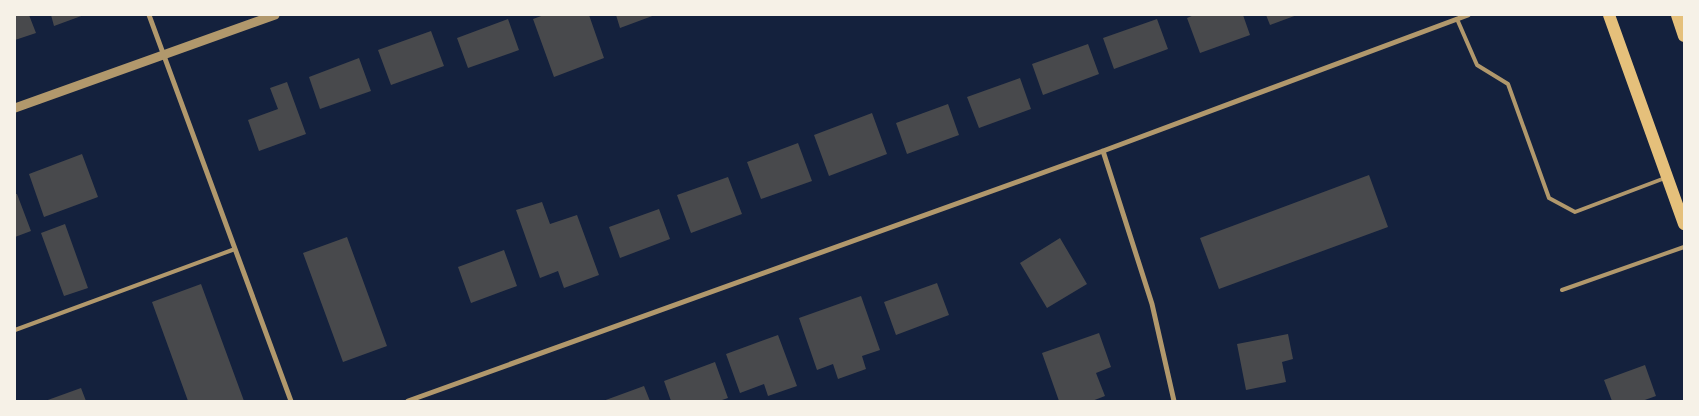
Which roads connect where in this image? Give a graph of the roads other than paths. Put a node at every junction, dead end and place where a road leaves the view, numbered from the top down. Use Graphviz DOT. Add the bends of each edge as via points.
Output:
graph roads {
  1 [pos="149,15"];
  2 [pos="275,15"];
  3 [pos="1468,15"];
  4 [pos="1609,15"];
  5 [pos="1677,15"];
  6 [pos="1457,19"];
  7 [pos="1684,36"];
  8 [pos="164,56"];
  9 [pos="15,108"];
  10 [pos="1103,151"];
  11 [pos="1667,177"];
  12 [pos="1684,224"];
  13 [pos="1684,247"];
  14 [pos="235,249"];
  15 [pos="1562,290"];
  16 [pos="15,330"];
  17 [pos="291,401"];
  18 [pos="408,401"];
  19 [pos="1174,401"];
  1 -- 8 [label="street"];
  2 -- 8 [label="street"];
  3 -- 6 [label="street"];
  4 -- 11 [label="main road"];
  5 -- 7 [label="main road"];
  6 -- 10 [label="street"];
  6 -- 11 [label="lane" via="1477,65 1508,84 1549,198 1575,212"];
  8 -- 9 [label="street"];
  8 -- 14 [label="street"];
  10 -- 18 [label="street"];
  10 -- 19 [label="street" via="1152,304"];
  11 -- 12 [label="main road"];
  13 -- 15 [label="lane"];
  14 -- 16 [label="lane"];
  14 -- 17 [label="street"];
}
